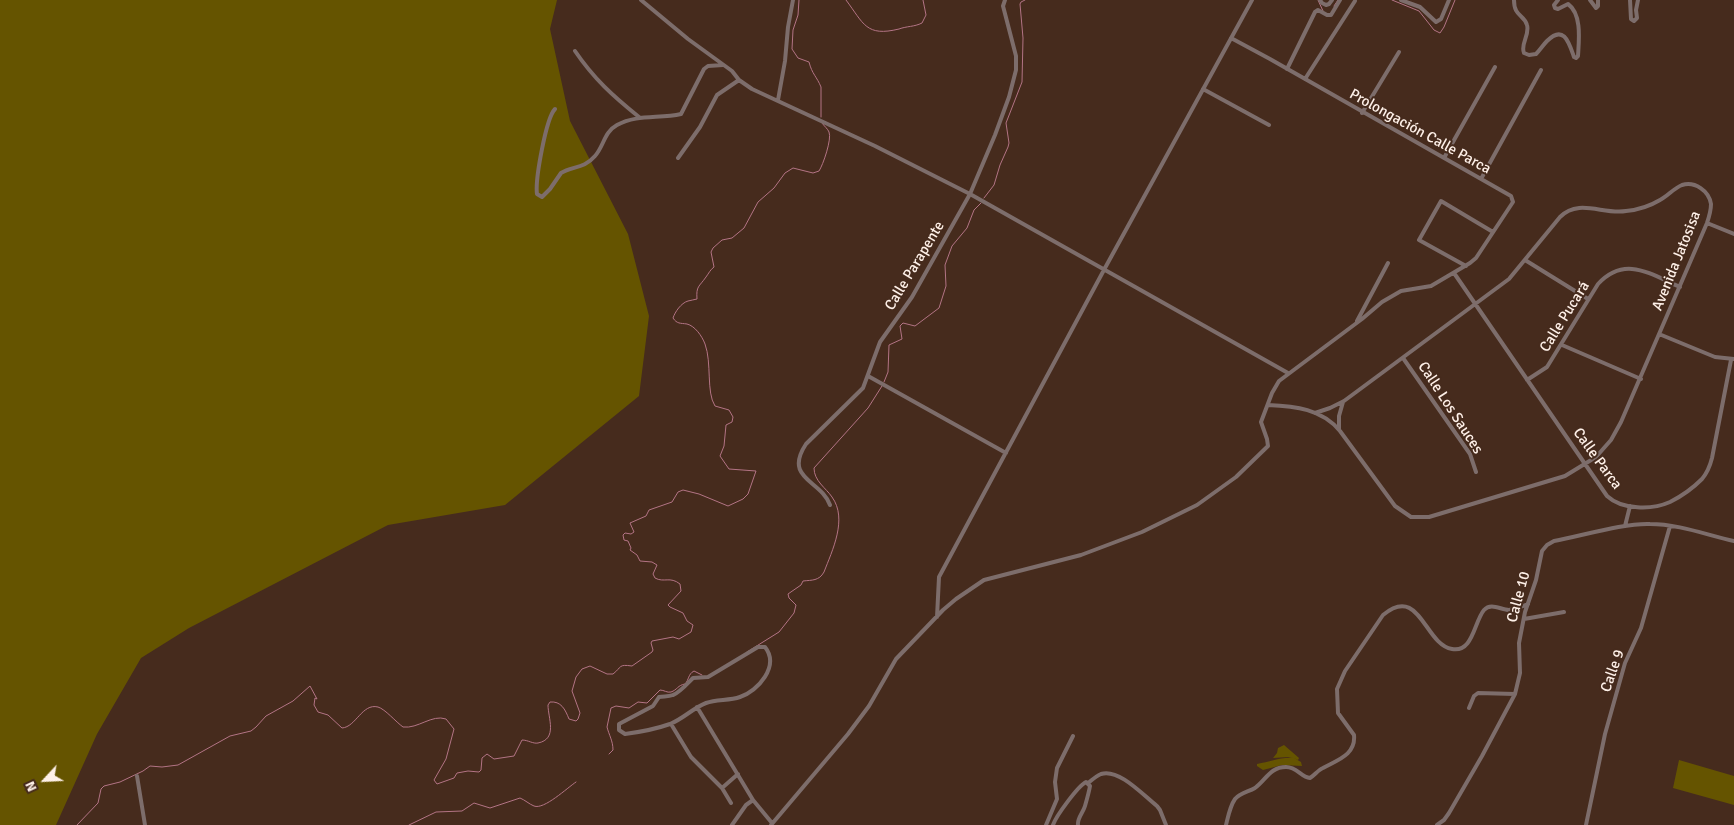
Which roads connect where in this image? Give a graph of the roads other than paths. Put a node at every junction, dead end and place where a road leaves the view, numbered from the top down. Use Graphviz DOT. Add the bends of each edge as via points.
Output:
graph roads {
  1 [pos="641,0"];
  2 [pos="793,0"];
  3 [pos="1005,0"];
  4 [pos="1252,0"];
  5 [pos="1320,0"];
  6 [pos="1332,0"];
  7 [pos="1340,0"];
  8 [pos="1355,0"];
  9 [pos="1401,0"];
  10 [pos="1449,0"];
  11 [pos="1514,0"];
  12 [pos="1558,0"];
  13 [pos="1590,0"];
  14 [pos="1598,0"];
  15 [pos="1630,0"];
  16 [pos="1638,0"];
  17 [pos="1231,38"];
  18 [pos="575,51"];
  19 [pos="1399,52"];
  20 [pos="723,65"];
  21 [pos="1495,67"];
  22 [pos="1287,68"];
  23 [pos="1541,70"];
  24 [pos="1305,79"];
  25 [pos="739,80"];
  26 [pos="1203,89"];
  27 [pos="778,100"];
  28 [pos="555,109"];
  29 [pos="1362,113"];
  30 [pos="639,117"];
  31 [pos="1269,125"];
  32 [pos="678,158"];
  33 [pos="1444,158"];
  34 [pos="1481,179"];
  35 [pos="970,194"];
  36 [pos="1707,223"];
  37 [pos="1493,232"];
  38 [pos="1734,234"];
  39 [pos="1525,260"];
  40 [pos="1388,263"];
  41 [pos="1466,266"];
  42 [pos="1105,268"];
  43 [pos="1454,273"];
  44 [pos="1680,286"];
  45 [pos="1588,299"];
  46 [pos="1475,305"];
  47 [pos="1357,322"];
  48 [pos="1659,334"];
  49 [pos="1562,344"];
  50 [pos="1403,358"];
  51 [pos="1733,359"];
  52 [pos="1288,373"];
  53 [pos="868,376"];
  54 [pos="1641,379"];
  55 [pos="1527,380"];
  56 [pos="1344,401"];
  57 [pos="1268,405"];
  58 [pos="1315,413"];
  59 [pos="1340,431"];
  60 [pos="1006,453"];
  61 [pos="1585,465"];
  62 [pos="1476,472"];
  63 [pos="830,506"];
  64 [pos="1630,506"];
  65 [pos="1626,526"];
  66 [pos="1670,526"];
  67 [pos="1734,542"];
  68 [pos="1528,604"];
  69 [pos="1564,612"];
  70 [pos="937,617"];
  71 [pos="1524,618"];
  72 [pos="1515,694"];
  73 [pos="697,707"];
  74 [pos="1469,708"];
  75 [pos="671,724"];
  76 [pos="1073,736"];
  77 [pos="738,774"];
  78 [pos="137,776"];
  79 [pos="1088,783"];
  80 [pos="722,788"];
  81 [pos="753,800"];
  82 [pos="731,803"];
  83 [pos="771,824"];
  84 [pos="145,825"];
  85 [pos="732,825"];
  86 [pos="1046,825"];
  87 [pos="1053,825"];
  88 [pos="1078,825"];
  89 [pos="1166,825"];
  90 [pos="1226,825"];
  91 [pos="1438,825"];
  92 [pos="1586,825"];
  1 -- 20 [label="street"];
  2 -- 27 [label="street"];
  3 -- 35 [label="street, Calle Parapente" via="1003,6 1016,56 1016,70 995,135"];
  4 -- 17 [label="street"];
  5 -- 6 [label="street" via="1326,5"];
  7 -- 22 [label="street" via="1331,15 1318,10 1315,12"];
  8 -- 24 [label="street"];
  9 -- 10 [label="street" via="1420,7 1436,22 1440,21"];
  11 -- 12 [label="street" via="1517,13 1525,20 1527,28 1524,53 1536,54 1547,40 1560,34 1566,38 1576,58 1580,38 1575,10 1568,4 1555,8"];
  13 -- 14 [label="street" via="1596,8"];
  15 -- 16 [label="street" via="1630,16 1634,21"];
  17 -- 22 [label="street, Prolongación Calle Parca"];
  17 -- 26 [label="street"];
  18 -- 30 [label="street" via="589,72"];
  19 -- 29 [label="street"];
  20 -- 25 [label="street"];
  20 -- 30 [label="street" via="704,69 681,114"];
  21 -- 33 [label="street"];
  22 -- 24 [label="street, Prolongación Calle Parca"];
  23 -- 34 [label="street"];
  24 -- 29 [label="street, Prolongación Calle Parca"];
  25 -- 27 [label="street"];
  25 -- 32 [label="street" via="717,95"];
  26 -- 31 [label="street"];
  26 -- 42 [label="street"];
  27 -- 35 [label="street"];
  28 -- 30 [label="street" via="547,126 538,177 536,191 542,198 561,173 579,168 595,156 612,128"];
  29 -- 33 [label="street, Prolongación Calle Parca"];
  33 -- 34 [label="street, Prolongación Calle Parca"];
  34 -- 37 [label="street, Prolongación Calle Parca" via="1513,198"];
  35 -- 42 [label="street"];
  35 -- 53 [label="street, Calle Parapente" via="912,297 880,342"];
  36 -- 38 [label="street"];
  36 -- 39 [label="street, Avenida Jatosisa" via="1711,205 1708,196 1698,186 1685,184 1660,200 1627,212 1583,206 1571,210 1560,216"];
  36 -- 44 [label="street, Avenida Jatosisa"];
  37 -- 41 [label="street, Prolongación Calle Parca" via="1476,258"];
  37 -- 41 [label="street" via="1441,201 1419,240"];
  39 -- 45 [label="street"];
  39 -- 46 [label="street, Avenida Jatosisa" via="1509,279"];
  40 -- 47 [label="street"];
  41 -- 43 [label="street, Prolongación Calle Parca"];
  42 -- 52 [label="street"];
  42 -- 60 [label="street"];
  43 -- 46 [label="street, Calle Parca"];
  43 -- 47 [label="street, Prolongación Calle Parca" via="1426,288 1401,291"];
  44 -- 45 [label="street, Calle Pucará" via="1638,269 1618,269 1607,274"];
  44 -- 48 [label="street, Avenida Jatosisa"];
  45 -- 49 [label="street, Calle Pucará"];
  46 -- 50 [label="street, Avenida Jatosisa"];
  46 -- 55 [label="street, Calle Parca"];
  47 -- 52 [label="street, Prolongación Calle Parca"];
  48 -- 51 [label="street" via="1715,357"];
  48 -- 54 [label="street, Avenida Jatosisa"];
  49 -- 54 [label="street"];
  49 -- 55 [label="street, Calle Pucará" via="1547,366"];
  50 -- 56 [label="street, Avenida Jatosisa"];
  50 -- 62 [label="street, Calle Los Sauces" via="1470,454"];
  51 -- 64 [label="street, Calle Parca" via="1712,458 1702,478 1671,502 1651,507"];
  52 -- 57 [label="street, Prolongación Calle Parca" via="1276,384"];
  53 -- 60 [label="street"];
  53 -- 63 [label="street, Calle Parapente" via="858,393 806,444 800,454 800,472 825,495"];
  54 -- 61 [label="street, Avenida Jatosisa" via="1611,440"];
  55 -- 61 [label="street, Calle Parca"];
  56 -- 58 [label="street, Avenida Jatosisa"];
  56 -- 59 [label="street" via="1339,416"];
  57 -- 58 [label="street, Avenida Jatosisa"];
  57 -- 70 [label="street, Prolongación Calle Parca" via="1261,422 1268,441 1267,448 1236,477 1197,505 1142,532 1081,555 984,580"];
  58 -- 59 [label="street, Avenida Jatosisa"];
  59 -- 61 [label="street, Avenida Jatosisa" via="1396,506 1411,517 1430,518 1524,490 1565,476"];
  60 -- 70 [label="street" via="939,577"];
  61 -- 64 [label="street, Calle Parca" via="1609,498"];
  64 -- 65 [label="street"];
  65 -- 66 [label="street, Calle 10"];
  65 -- 68 [label="street, Calle 10" via="1547,545 1542,551"];
  66 -- 67 [label="street, Calle 10"];
  66 -- 92 [label="street, Calle 9" via="1641,628 1624,663"];
  68 -- 71 [label="street, Calle 10"];
  68 -- 90 [label="street" via="1511,610 1493,606 1486,608 1471,639 1454,649 1444,646 1411,609 1402,606 1388,611 1345,671 1337,689 1338,713 1354,735 1351,749 1336,763 1320,769 1310,778 1290,767 1270,772 1256,787 1236,798"];
  69 -- 71 [label="street"];
  70 -- 83 [label="street" via="896,659 869,706 848,734"];
  71 -- 72 [label="street, Calle 10"];
  72 -- 74 [label="street" via="1478,693"];
  72 -- 91 [label="street, Calle 10" via="1449,813"];
  73 -- 75 [label="street"];
  73 -- 75 [label="street" via="742,697 756,688 769,670 766,648 750,651 708,677 693,678 674,695 659,697 652,706 622,721 618,728 625,734"];
  73 -- 77 [label="street"];
  75 -- 80 [label="street" via="695,762"];
  76 -- 86 [label="street" via="1057,768 1057,799"];
  77 -- 80 [label="street"];
  77 -- 81 [label="street"];
  78 -- 84 [label="street"];
  79 -- 87 [label="street" via="1075,791"];
  79 -- 88 [label="street"];
  79 -- 89 [label="street" via="1103,773 1122,778 1157,806"];
  80 -- 82 [label="street"];
  81 -- 83 [label="street"];
  81 -- 85 [label="street"];
}
